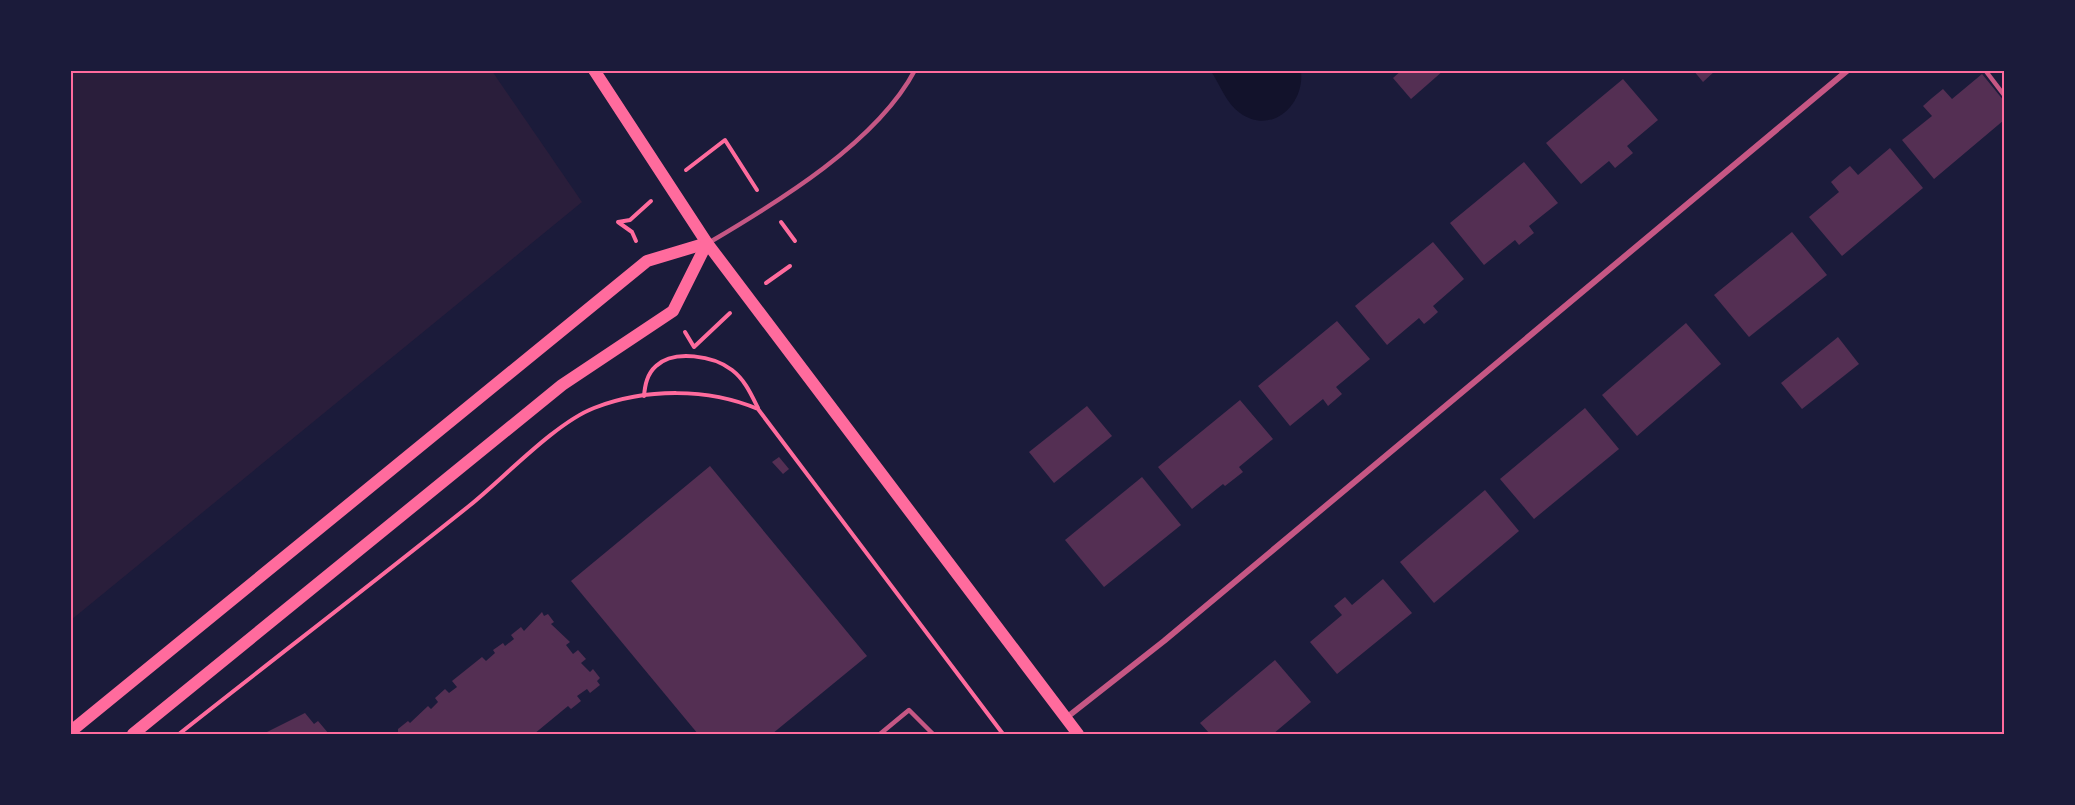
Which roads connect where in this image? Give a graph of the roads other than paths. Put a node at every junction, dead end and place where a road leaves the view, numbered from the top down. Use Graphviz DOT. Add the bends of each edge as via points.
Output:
graph roads {
  1 [pos="594,70"];
  2 [pos="915,70"];
  3 [pos="1848,70"];
  4 [pos="1984,70"];
  5 [pos="2004,95"];
  6 [pos="707,243"];
  7 [pos="1066,718"];
  8 [pos="70,732"];
  9 [pos="133,735"];
  10 [pos="880,735"];
  11 [pos="933,735"];
  12 [pos="1078,735"];
  1 -- 6 [label="main road"];
  2 -- 6 [label="lane" via="880,116 846,148 769,207"];
  3 -- 7 [label="street"];
  4 -- 5 [label="lane"];
  6 -- 7 [label="main road"];
  6 -- 8 [label="main road" via="647,261"];
  6 -- 9 [label="main road" via="674,311 562,385"];
  7 -- 12 [label="main road"];
  10 -- 11 [label="lane" via="909,710"];
}
